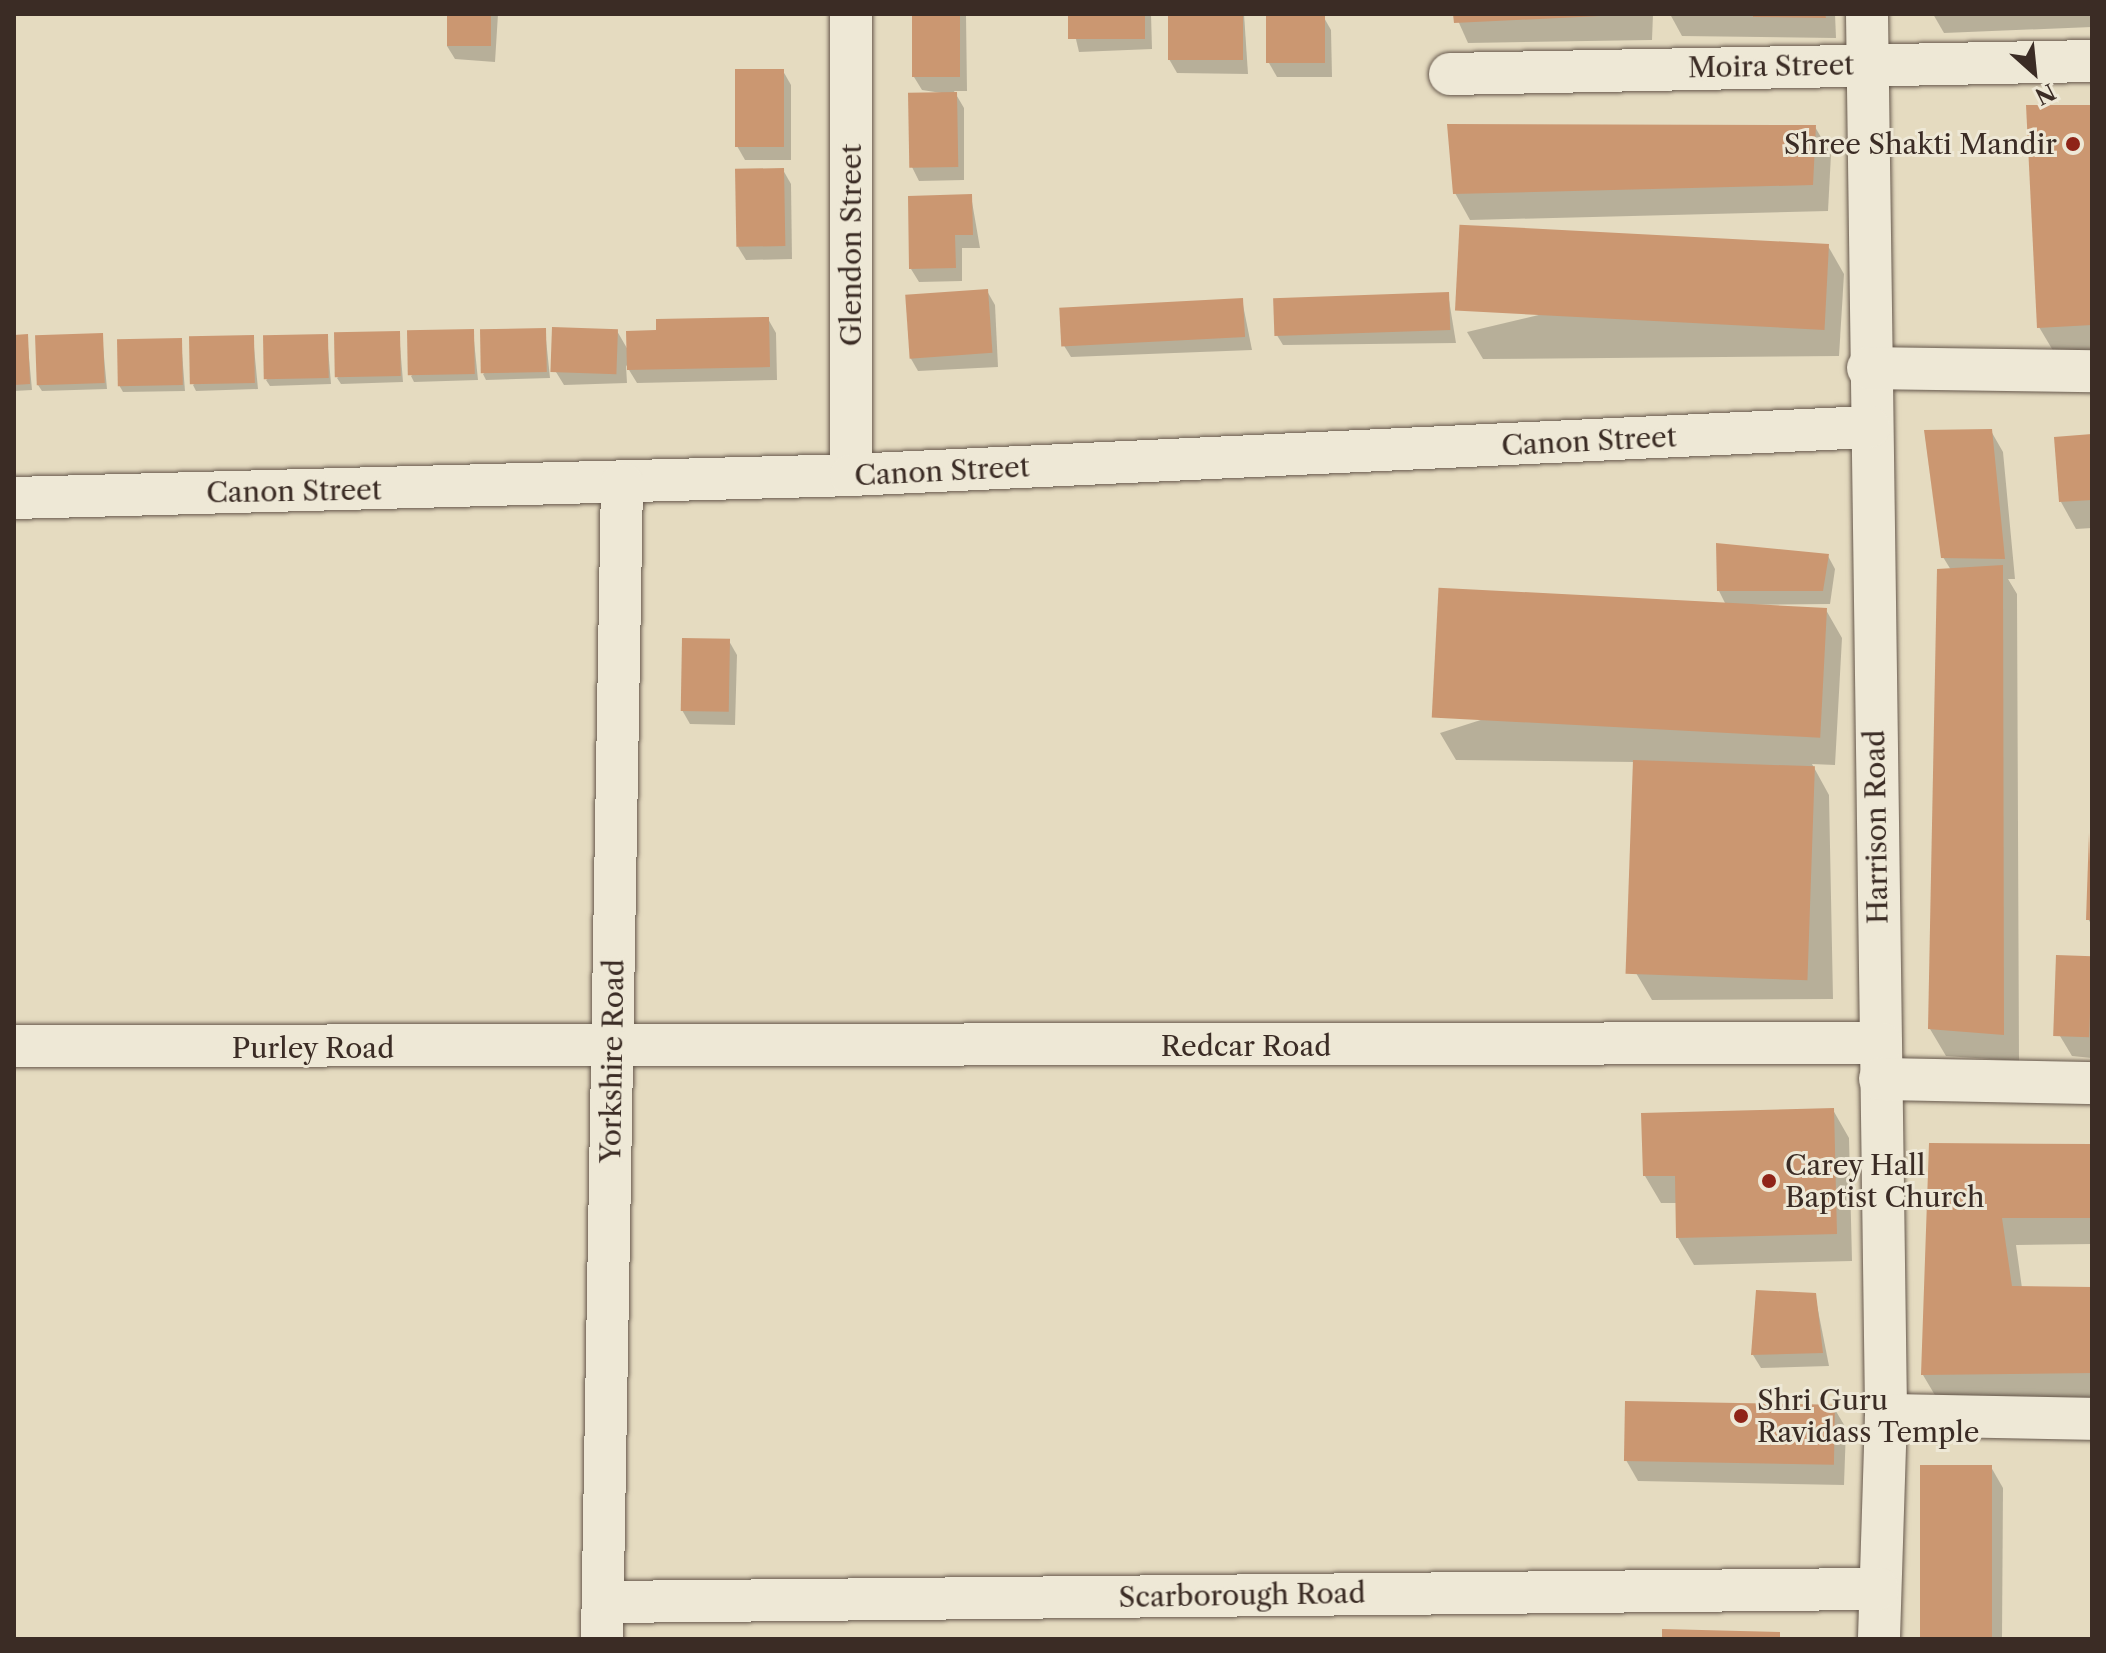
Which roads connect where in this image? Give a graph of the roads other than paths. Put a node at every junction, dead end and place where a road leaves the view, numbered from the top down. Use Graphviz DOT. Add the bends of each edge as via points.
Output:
graph roads {
  1 [pos="851,14"];
  2 [pos="1867,14"];
  3 [pos="2092,61"];
  4 [pos="1866,64"];
  5 [pos="1450,74"];
  6 [pos="1868,368"];
  7 [pos="2092,371"];
  8 [pos="1869,427"];
  9 [pos="851,475"];
  10 [pos="622,483"];
  11 [pos="14,498"];
  12 [pos="14,1046"];
  13 [pos="612,1049"];
  14 [pos="1880,1061"];
  15 [pos="2092,1083"];
  16 [pos="1886,1415"];
  17 [pos="2092,1419"];
  18 [pos="1878,1589"];
  19 [pos="604,1620"];
  20 [pos="1879,1639"];
  1 -- 9 [label="street, Glendon Street"];
  2 -- 4 [label="street, Harrison Road"];
  3 -- 4 [label="street, Moira Street"];
  4 -- 5 [label="street, Moira Street"];
  4 -- 6 [label="street, Harrison Road"];
  6 -- 7 [label="street"];
  6 -- 8 [label="street, Harrison Road"];
  8 -- 9 [label="street, Canon Street"];
  8 -- 14 [label="street, Harrison Road"];
  9 -- 10 [label="street, Canon Street"];
  10 -- 11 [label="street, Canon Street"];
  10 -- 13 [label="street, Yorkshire Road"];
  12 -- 13 [label="street, Purley Road"];
  13 -- 14 [label="street, Redcar Road"];
  13 -- 19 [label="street, Yorkshire Road"];
  14 -- 15 [label="street, Redcar Road"];
  14 -- 16 [label="street, Harrison Road"];
  16 -- 17 [label="street"];
  16 -- 18 [label="street, Harrison Road"];
  18 -- 19 [label="street, Scarborough Road"];
  18 -- 20 [label="street, Harrison Road"];
}
